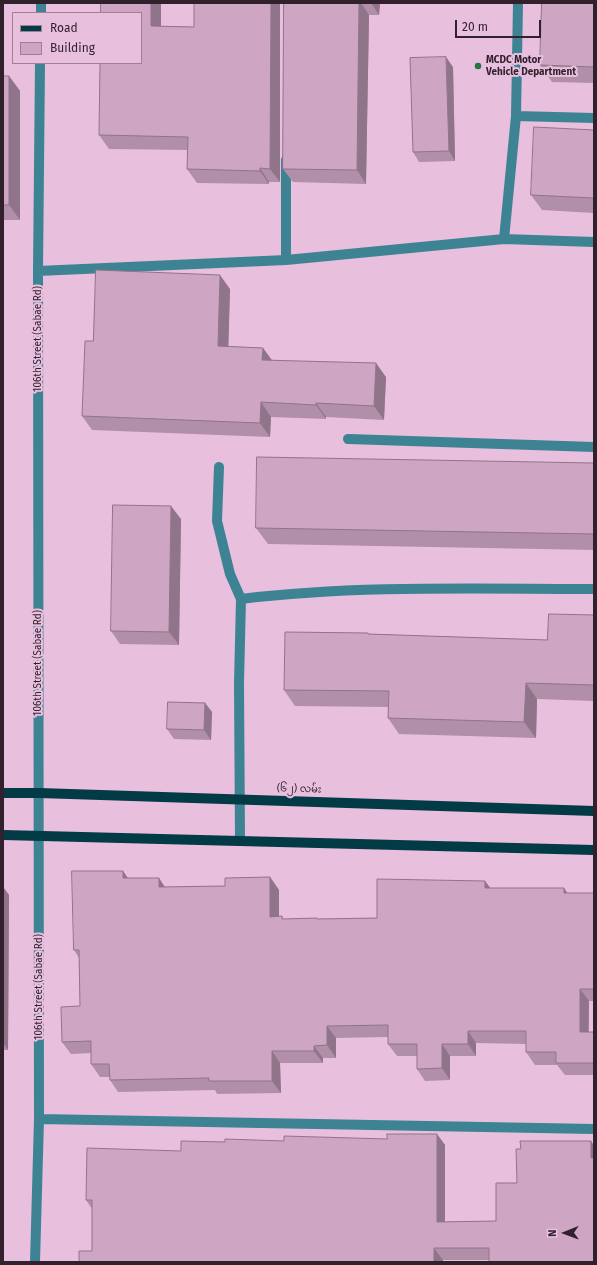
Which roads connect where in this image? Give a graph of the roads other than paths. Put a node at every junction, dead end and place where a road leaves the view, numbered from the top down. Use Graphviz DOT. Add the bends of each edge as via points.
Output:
graph roads {
  1 [pos="518,3"];
  2 [pos="40,64"];
  3 [pos="516,116"];
  4 [pos="594,118"];
  5 [pos="286,151"];
  6 [pos="504,239"];
  7 [pos="594,242"];
  8 [pos="286,260"];
  9 [pos="38,271"];
  10 [pos="348,439"];
  11 [pos="594,447"];
  12 [pos="219,467"];
  13 [pos="594,589"];
  14 [pos="241,599"];
  15 [pos="3,793"];
  16 [pos="39,793"];
  17 [pos="240,800"];
  18 [pos="594,811"];
  19 [pos="3,835"];
  20 [pos="39,836"];
  21 [pos="240,840"];
  22 [pos="594,850"];
  23 [pos="39,1119"];
  24 [pos="594,1129"];
  25 [pos="35,1262"];
  1 -- 3 [label="street"];
  2 -- 9 [label="street, 106th Street (Sabae Rd)"];
  3 -- 4 [label="street"];
  3 -- 6 [label="street"];
  5 -- 8 [label="street"];
  6 -- 7 [label="street"];
  6 -- 8 [label="street"];
  8 -- 9 [label="street"];
  9 -- 16 [label="street, 106th Street (Sabae Rd)"];
  10 -- 11 [label="street"];
  12 -- 14 [label="street" via="217,521 230,574"];
  13 -- 14 [label="street" via="371,589 276,594"];
  14 -- 17 [label="street"];
  15 -- 16 [label="main road, (၆၂) လမ်း"];
  16 -- 17 [label="main road, (၆၂) လမ်း"];
  16 -- 20 [label="street, 106th Street (Sabae Rd)"];
  17 -- 18 [label="main road, (၆၂) လမ်း"];
  17 -- 21 [label="street"];
  19 -- 20 [label="main road"];
  20 -- 21 [label="main road"];
  20 -- 23 [label="street, 106th Street (Sabae Rd)"];
  21 -- 22 [label="main road"];
  23 -- 24 [label="street"];
  23 -- 25 [label="street, 106th Street (Sabae Rd)"];
}
